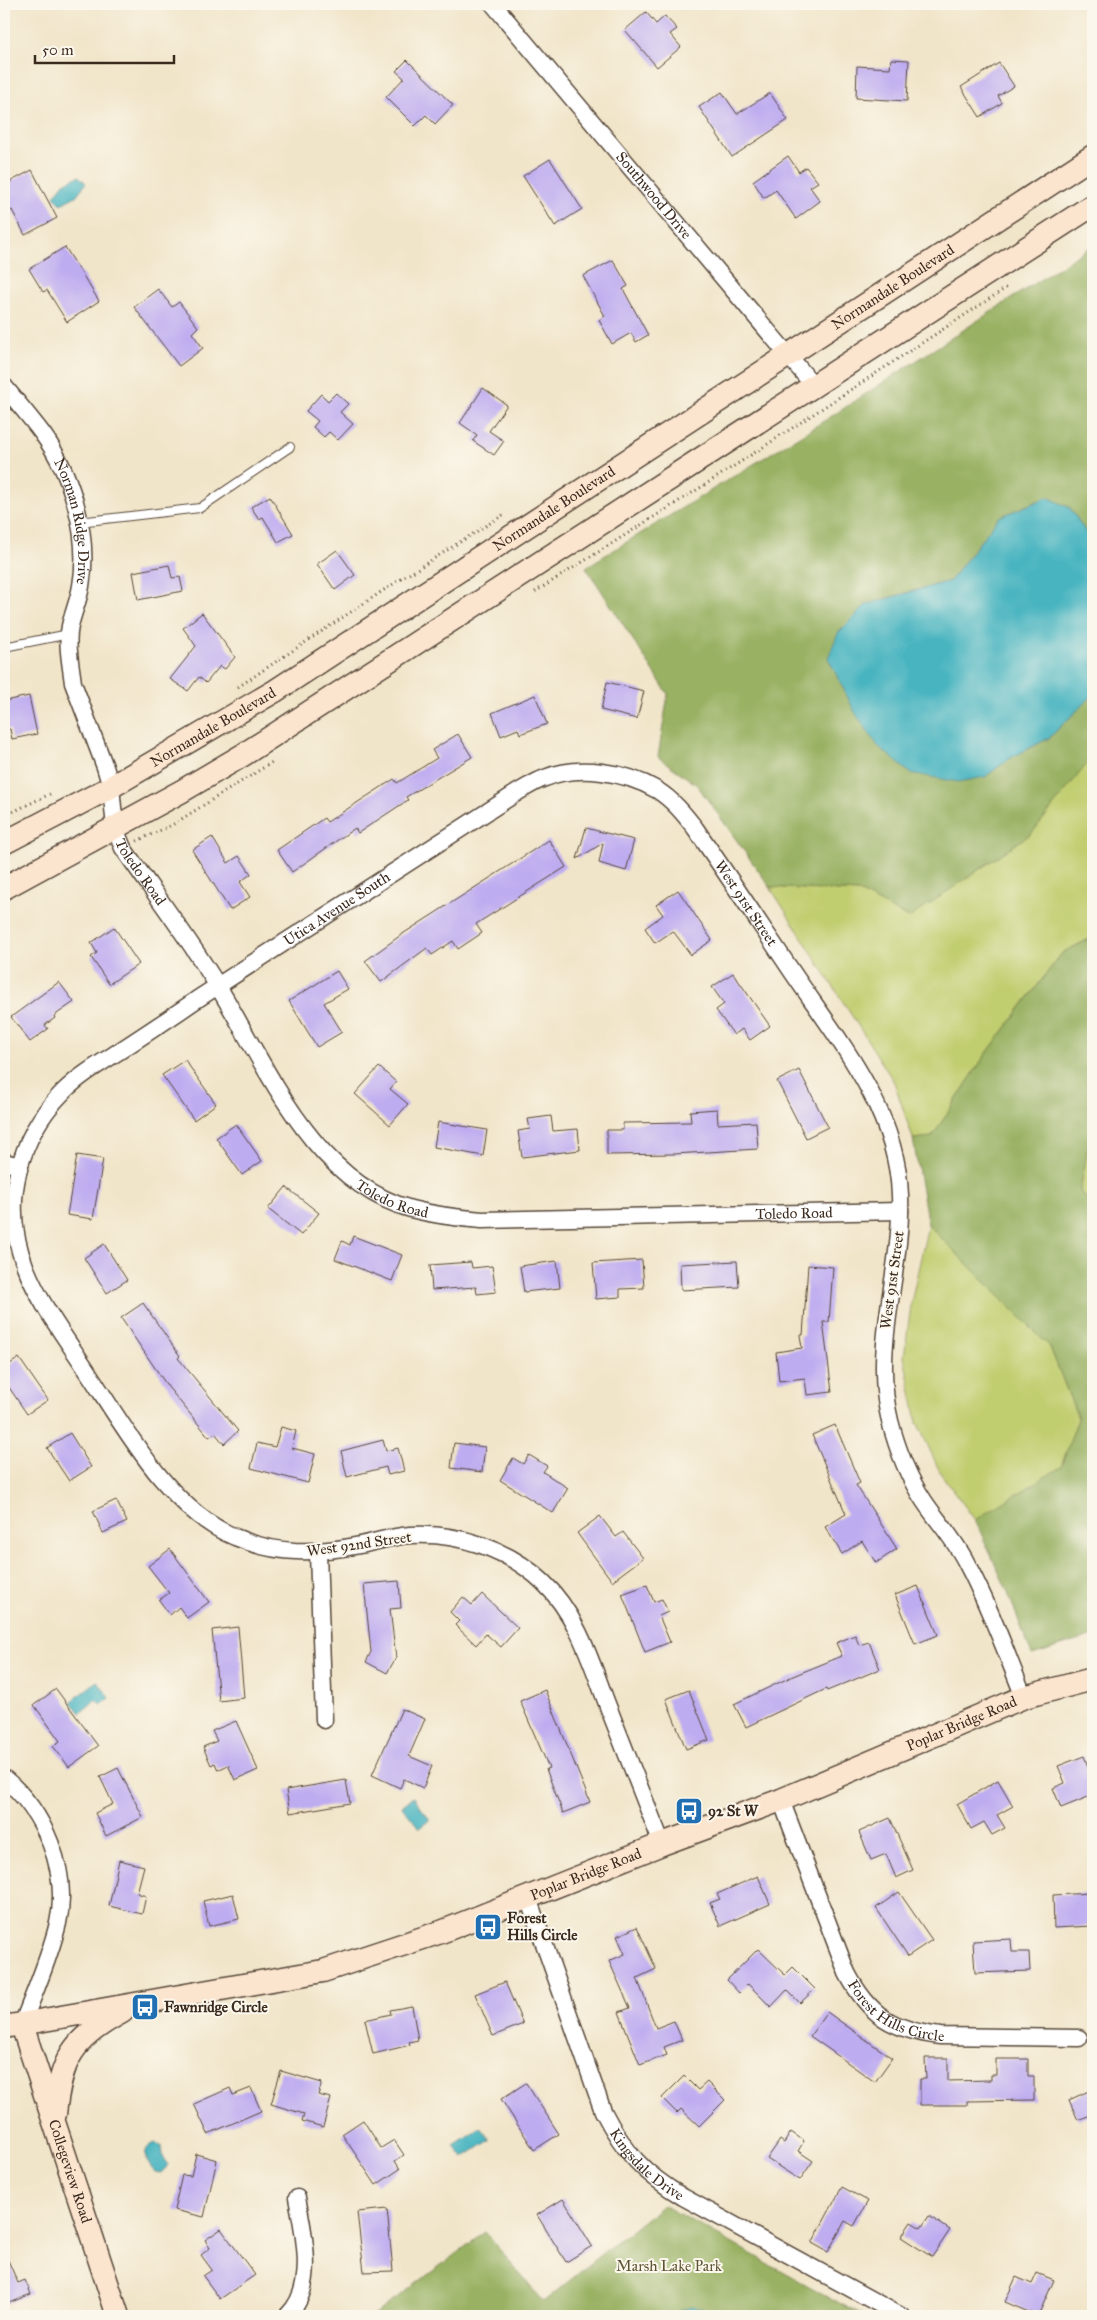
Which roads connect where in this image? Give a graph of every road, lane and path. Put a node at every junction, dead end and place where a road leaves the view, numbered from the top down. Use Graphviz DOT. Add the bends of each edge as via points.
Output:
graph roads {
  1 [pos="493,4"];
  2 [pos="1093,156"];
  3 [pos="1093,205"];
  4 [pos="1016,281"];
  5 [pos="788,355"];
  6 [pos="4,386"];
  7 [pos="814,386"];
  8 [pos="290,447"];
  9 [pos="725,472"];
  10 [pos="505,514"];
  11 [pos="79,522"];
  12 [pos="70,634"];
  13 [pos="4,648"];
  14 [pos="237,688"];
  15 [pos="111,787"];
  16 [pos="52,793"];
  17 [pos="4,816"];
  18 [pos="115,828"];
  19 [pos="695,828"];
  20 [pos="4,843"];
  21 [pos="4,888"];
  22 [pos="218,986"];
  23 [pos="4,1162"];
  24 [pos="20,1166"];
  25 [pos="900,1212"];
  26 [pos="318,1553"];
  27 [pos="1093,1679"];
  28 [pos="1024,1697"];
  29 [pos="324,1720"];
  30 [pos="4,1778"];
  31 [pos="781,1800"];
  32 [pos="662,1844"];
  33 [pos="528,1898"];
  34 [pos="134,2006"];
  35 [pos="13,2026"];
  36 [pos="1079,2038"];
  37 [pos="55,2123"];
  38 [pos="297,2198"];
  39 [pos="118,2316"];
  40 [pos="287,2316"];
  41 [pos="901,2316"];
  1 -- 5 [label="street, Southwood Drive"];
  2 -- 5 [label="main road, Normandale Boulevard"];
  3 -- 7 [label="main road"];
  4 -- 9 [label="path"];
  5 -- 7 [label="street, Southwood Drive"];
  5 -- 15 [label="main road, Normandale Boulevard" via="275,691"];
  6 -- 11 [label="street, Norman Ridge Drive" via="43,435 64,472"];
  7 -- 18 [label="main road" via="243,755"];
  8 -- 11 [label="lane" via="200,508"];
  10 -- 14 [label="path"];
  11 -- 12 [label="street, Norman Ridge Drive" via="83,555 81,586"];
  12 -- 13 [label="lane"];
  12 -- 15 [label="street, Norman Ridge Drive" via="73,683"];
  15 -- 18 [label="street, Toledo Road"];
  15 -- 20 [label="main road, Normandale Boulevard"];
  16 -- 17 [label="path"];
  18 -- 21 [label="main road"];
  18 -- 22 [label="street, Toledo Road" via="123,848"];
  19 -- 22 [label="street, Utica Avenue South" via="678,807 657,791 634,780 609,773 578,772 546,777"];
  19 -- 25 [label="street, West 91st Street" via="875,1098 891,1144 900,1192"];
  22 -- 24 [label="street, Utica Avenue South" via="66,1089 43,1114"];
  22 -- 25 [label="street, Toledo Road" via="296,1119 319,1148 345,1173 377,1194 409,1208 482,1220"];
  23 -- 24 [label="street"];
  24 -- 26 [label="street, West 92nd Street" via="14,1210 17,1243 27,1276 43,1306 153,1468 175,1496 203,1519 233,1537 267,1547"];
  25 -- 28 [label="street, West 91st Street" via="900,1241 885,1332 884,1375 890,1419 902,1459 922,1498 966,1562"];
  26 -- 29 [label="street"];
  26 -- 32 [label="street, West 92nd Street" via="408,1534 445,1536 480,1544 514,1560 543,1582 566,1609 584,1642"];
  27 -- 28 [label="main road, Poplar Bridge Road"];
  28 -- 31 [label="main road, Poplar Bridge Road"];
  30 -- 35 [label="street" via="28,1802 45,1830 56,1859 61,1889 58,1921"];
  31 -- 32 [label="main road, Poplar Bridge Road"];
  31 -- 36 [label="street, Forest Hills Circle" via="847,1973 859,1995 875,2013 895,2025 924,2034"];
  32 -- 33 [label="main road, Poplar Bridge Road"];
  33 -- 34 [label="main road, Poplar Bridge Road" via="323,1972"];
  33 -- 41 [label="street, Kingsdale Drive" via="604,2111 616,2136 634,2161 682,2197"];
  34 -- 35 [label="main road, Poplar Bridge Road"];
  34 -- 37 [label="main road" via="84,2037 70,2054 58,2084"];
  35 -- 37 [label="main road, Collegeview Road"];
  37 -- 39 [label="main road, Collegeview Road"];
  38 -- 40 [label="street" via="304,2236 304,2288"];
}
